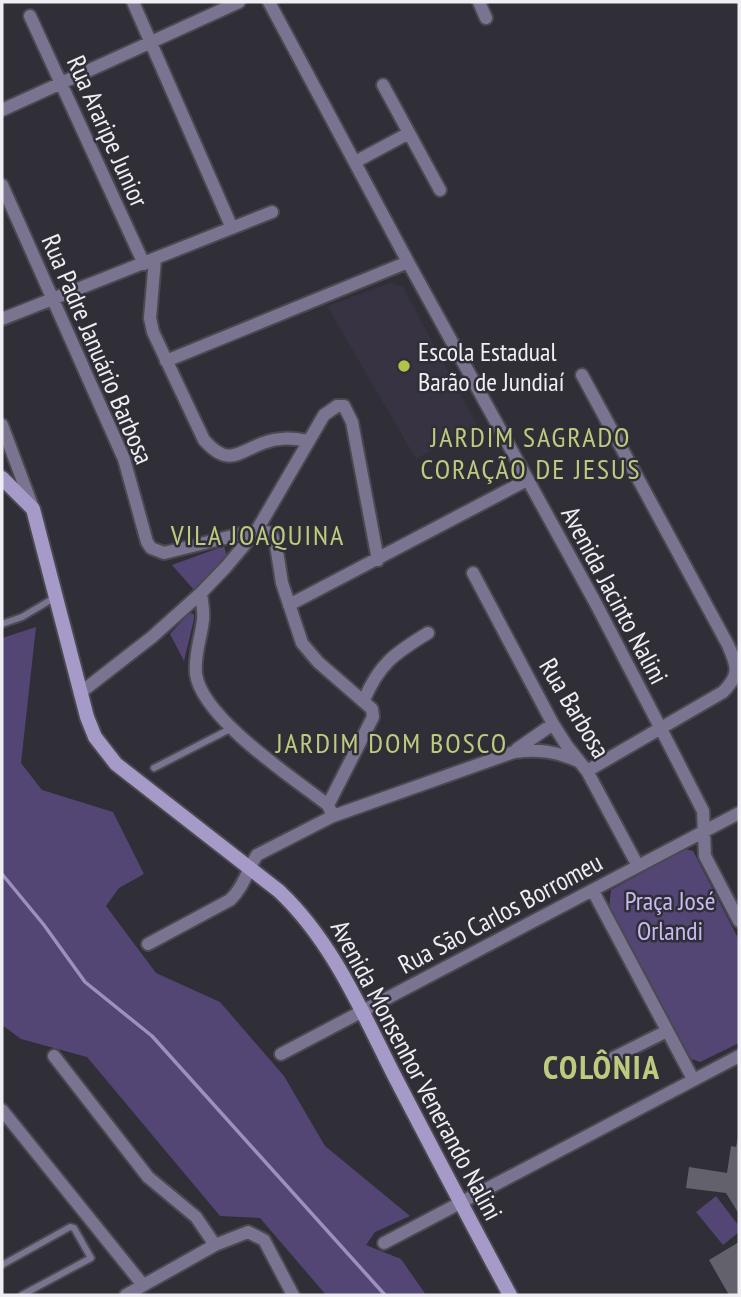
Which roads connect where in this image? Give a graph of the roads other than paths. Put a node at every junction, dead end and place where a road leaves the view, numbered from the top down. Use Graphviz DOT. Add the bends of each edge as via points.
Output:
graph roads {
  1 [pos="133,2"];
  2 [pos="239,2"];
  3 [pos="269,2"];
  4 [pos="479,2"];
  5 [pos="30,16"];
  6 [pos="486,18"];
  7 [pos="151,41"];
  8 [pos="62,82"];
  9 [pos="383,85"];
  10 [pos="2,110"];
  11 [pos="409,133"];
  12 [pos="355,162"];
  13 [pos="2,185"];
  14 [pos="440,190"];
  15 [pos="272,212"];
  16 [pos="232,228"];
  17 [pos="150,262"];
  18 [pos="408,262"];
  19 [pos="53,299"];
  20 [pos="2,319"];
  21 [pos="166,361"];
  22 [pos="582,374"];
  23 [pos="2,425"];
  24 [pos="308,441"];
  25 [pos="2,478"];
  26 [pos="527,480"];
  27 [pos="33,509"];
  28 [pos="257,530"];
  29 [pos="378,560"];
  30 [pos="473,573"];
  31 [pos="201,593"];
  32 [pos="56,597"];
  33 [pos="289,605"];
  34 [pos="2,624"];
  35 [pos="428,633"];
  36 [pos="80,694"];
  37 [pos="364,700"];
  38 [pos="553,724"];
  39 [pos="660,726"];
  40 [pos="232,728"];
  41 [pos="514,752"];
  42 [pos="578,761"];
  43 [pos="154,768"];
  44 [pos="587,771"];
  45 [pos="330,811"];
  46 [pos="739,813"];
  47 [pos="703,833"];
  48 [pos="638,866"];
  49 [pos="249,867"];
  50 [pos="593,891"];
  51 [pos="739,921"];
  52 [pos="148,944"];
  53 [pos="361,1011"];
  54 [pos="667,1031"];
  55 [pos="281,1054"];
  56 [pos="54,1056"];
  57 [pos="739,1056"];
  58 [pos="613,1058"];
  59 [pos="693,1079"];
  60 [pos="2,1111"];
  61 [pos="460,1202"];
  62 [pos="384,1243"];
  63 [pos="215,1245"];
  64 [pos="2,1265"];
  65 [pos="143,1285"];
  66 [pos="22,1295"];
  67 [pos="126,1295"];
  68 [pos="293,1295"];
  69 [pos="510,1295"];
  1 -- 7 [label="street"];
  2 -- 7 [label="street"];
  3 -- 12 [label="street, Avenida Jacinto Nalini"];
  4 -- 6 [label="street"];
  5 -- 8 [label="street, Rua Araripe Junior"];
  7 -- 8 [label="street"];
  7 -- 16 [label="street"];
  8 -- 10 [label="street"];
  8 -- 17 [label="street, Rua Araripe Junior"];
  9 -- 11 [label="street"];
  11 -- 12 [label="street"];
  11 -- 14 [label="street"];
  12 -- 18 [label="street, Avenida Jacinto Nalini"];
  13 -- 19 [label="street, Rua Padre Januário Barbosa"];
  15 -- 16 [label="street"];
  16 -- 17 [label="street"];
  17 -- 19 [label="street"];
  17 -- 21 [label="street" via="150,318"];
  18 -- 21 [label="street"];
  18 -- 26 [label="street, Avenida Jacinto Nalini"];
  19 -- 20 [label="street"];
  19 -- 28 [label="street, Rua Padre Januário Barbosa" via="124,459 151,548 164,553"];
  21 -- 24 [label="street" via="212,449 241,454 288,437"];
  22 -- 39 [label="street" via="728,645 736,670 732,683 712,699"];
  23 -- 27 [label="street"];
  24 -- 28 [label="street"];
  24 -- 29 [label="street" via="330,409 342,405 347,409"];
  25 -- 27 [label="street"];
  26 -- 29 [label="street"];
  26 -- 39 [label="street, Avenida Jacinto Nalini"];
  27 -- 32 [label="street, Avenida Monsenhor Venerando Nalini"];
  28 -- 31 [label="street"];
  28 -- 33 [label="street" via="274,538"];
  29 -- 33 [label="street"];
  30 -- 38 [label="street, Rua Barbosa"];
  31 -- 36 [label="street"];
  31 -- 40 [label="street" via="198,686"];
  32 -- 34 [label="lane"];
  32 -- 36 [label="street, Avenida Monsenhor Venerando Nalini"];
  33 -- 37 [label="street" via="306,648"];
  35 -- 37 [label="street" via="392,656 373,678"];
  36 -- 49 [label="street, Avenida Monsenhor Venerando Nalini" via="95,737 116,764"];
  37 -- 45 [label="street" via="374,713"];
  38 -- 41 [label="street"];
  38 -- 42 [label="street, Rua Barbosa"];
  39 -- 44 [label="street"];
  39 -- 47 [label="street, Avenida Jacinto Nalini" via="702,811"];
  40 -- 43 [label="lane"];
  40 -- 45 [label="street"];
  41 -- 42 [label="street" via="545,750"];
  41 -- 45 [label="street"];
  42 -- 44 [label="street, Rua Barbosa"];
  44 -- 48 [label="street, Rua Barbosa"];
  45 -- 49 [label="street" via="257,855"];
  46 -- 47 [label="street, Rua São Carlos Borromeu"];
  47 -- 48 [label="street, Rua São Carlos Borromeu"];
  47 -- 51 [label="street, Avenida Jacinto Nalini" via="705,856"];
  48 -- 50 [label="street, Rua São Carlos Borromeu"];
  49 -- 52 [label="street" via="241,889 230,900"];
  49 -- 53 [label="street, Avenida Monsenhor Venerando Nalini" via="302,913"];
  50 -- 53 [label="street, Rua São Carlos Borromeu"];
  50 -- 54 [label="street"];
  53 -- 55 [label="street, Rua São Carlos Borromeu"];
  53 -- 61 [label="street, Avenida Monsenhor Venerando Nalini"];
  54 -- 58 [label="street"];
  54 -- 59 [label="street"];
  56 -- 63 [label="street" via="148,1177 196,1217"];
  57 -- 59 [label="street"];
  59 -- 61 [label="street"];
  60 -- 65 [label="street"];
  61 -- 62 [label="street"];
  61 -- 69 [label="street, Avenida Monsenhor Venerando Nalini"];
  63 -- 65 [label="street"];
  63 -- 68 [label="street" via="248,1232 259,1237 272,1252"];
  64 -- 66 [label="lane" via="74,1227 91,1258"];
  65 -- 67 [label="street"];
}
